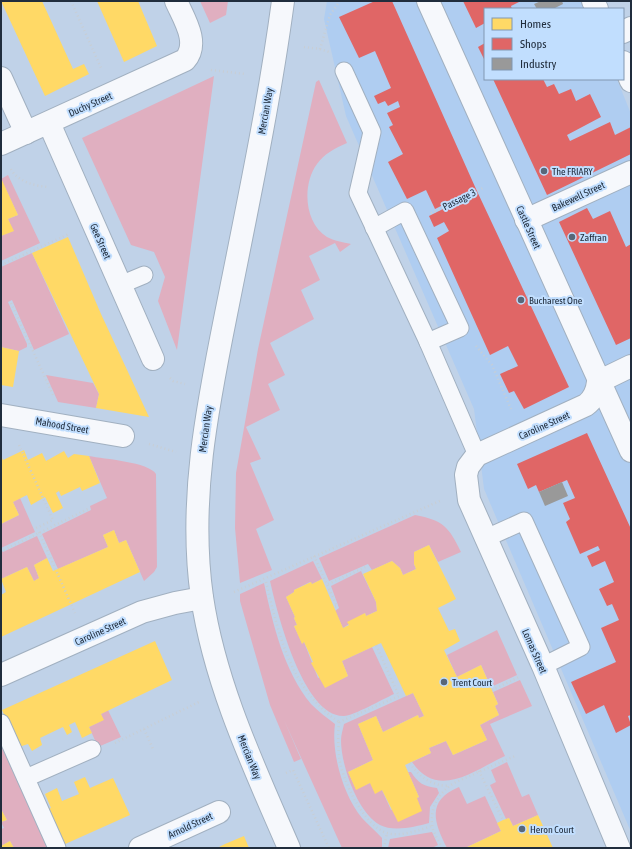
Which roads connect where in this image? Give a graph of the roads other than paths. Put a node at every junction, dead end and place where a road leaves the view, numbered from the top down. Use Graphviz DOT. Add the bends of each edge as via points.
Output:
graph roads {
  1 [pos="176,1"];
  2 [pos="283,1"];
  3 [pos="428,1"];
  4 [pos="624,64"];
  5 [pos="344,71"];
  6 [pos="1,78"];
  7 [pos="631,81"];
  8 [pos="49,123"];
  9 [pos="26,133"];
  10 [pos="4,154"];
  11 [pos="631,172"];
  12 [pos="526,220"];
  13 [pos="374,228"];
  14 [pos="144,275"];
  15 [pos="120,285"];
  16 [pos="428,342"];
  17 [pos="153,359"];
  18 [pos="631,366"];
  19 [pos="598,382"];
  20 [pos="1,415"];
  21 [pos="123,436"];
  22 [pos="629,447"];
  23 [pos="477,455"];
  24 [pos="484,538"];
  25 [pos="202,598"];
  26 [pos="542,666"];
  27 [pos="1,675"];
  28 [pos="1,723"];
  29 [pos="92,749"];
  30 [pos="26,778"];
  31 [pos="219,812"];
  32 [pos="57,848"];
  33 [pos="140,848"];
  34 [pos="289,848"];
  35 [pos="619,848"];
  1 -- 8 [label="street, Duchy Street" via="192,41 188,57 179,64"];
  2 -- 25 [label="street, Mercian Way" via="256,159 211,391 201,459 197,530"];
  3 -- 12 [label="street, Castle Street"];
  4 -- 7 [label="street"];
  5 -- 13 [label="lane" via="372,132 358,193"];
  6 -- 9 [label="street"];
  8 -- 9 [label="street, Duchy Street"];
  8 -- 15 [label="street, Gee Street"];
  9 -- 10 [label="street, Duchy Street"];
  11 -- 12 [label="street, Bakewell Street"];
  12 -- 19 [label="street, Castle Street"];
  13 -- 16 [label="lane"];
  13 -- 16 [label="lane" via="406,211 460,328"];
  14 -- 15 [label="lane"];
  15 -- 17 [label="street, Gee Street"];
  16 -- 23 [label="lane"];
  18 -- 19 [label="street"];
  19 -- 22 [label="street, Castle Street"];
  19 -- 23 [label="street, Caroline Street" via="591,401 565,416"];
  20 -- 21 [label="street, Mahood Street"];
  23 -- 24 [label="street, Lomas Street" via="468,467 467,489"];
  24 -- 26 [label="street, Lomas Street"];
  24 -- 26 [label="lane" via="524,521 581,647"];
  25 -- 27 [label="street, Caroline Street" via="142,612"];
  25 -- 34 [label="street, Mercian Way" via="225,690 246,749"];
  26 -- 35 [label="street, Lomas Street"];
  28 -- 30 [label="lane"];
  29 -- 30 [label="lane"];
  30 -- 32 [label="lane"];
  31 -- 33 [label="street, Arnold Street"];
}
